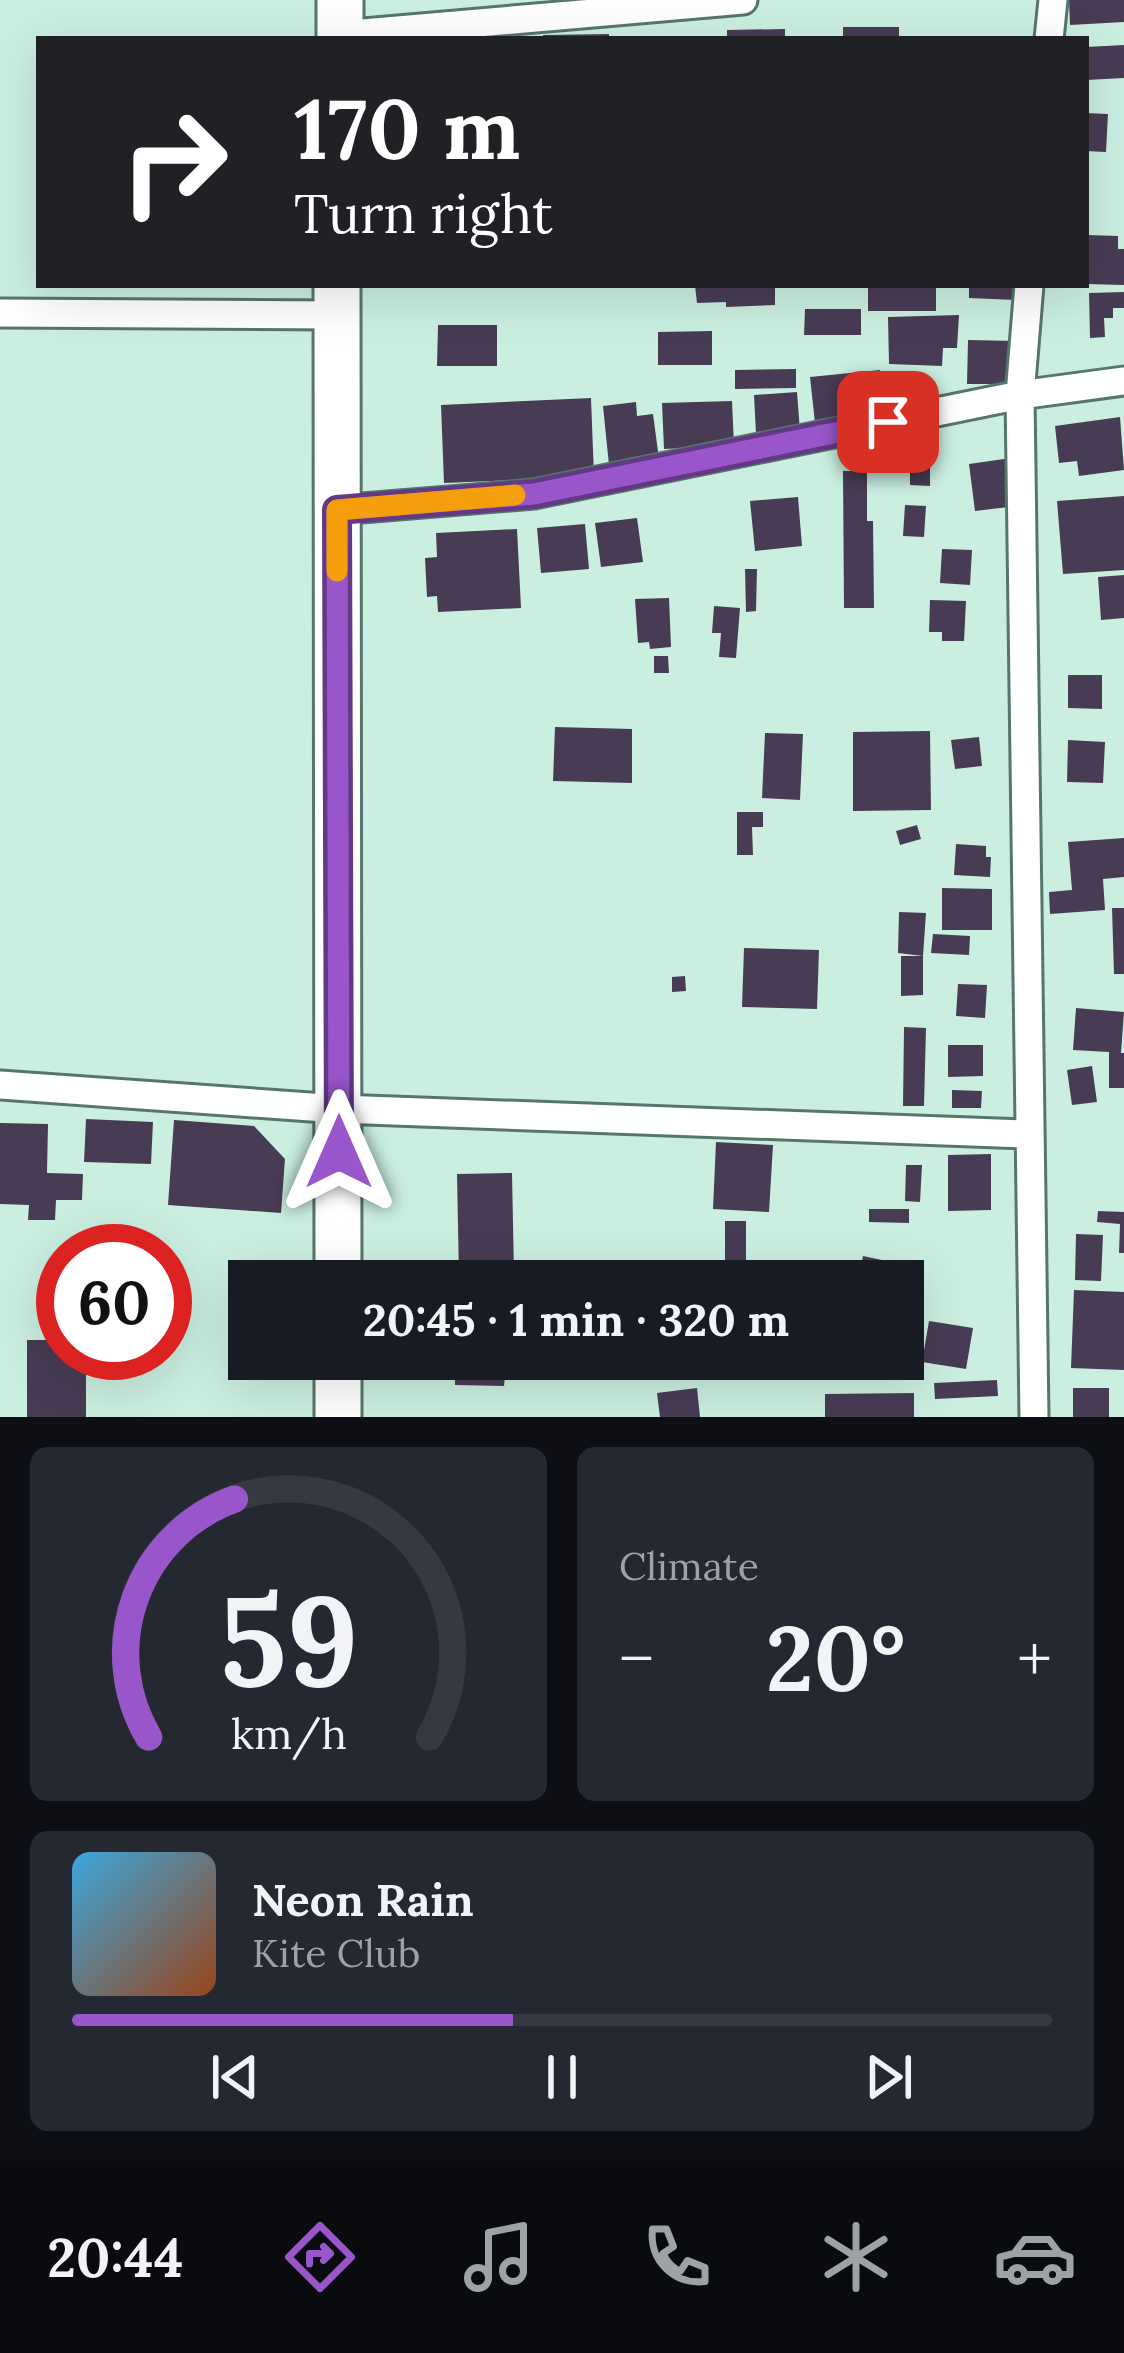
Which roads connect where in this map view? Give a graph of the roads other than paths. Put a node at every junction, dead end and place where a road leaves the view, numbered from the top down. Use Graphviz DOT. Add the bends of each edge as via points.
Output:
graph roads {
  1 [pos="743,0"];
  2 [pos="1053,0"];
  3 [pos="340,25"];
  4 [pos="1049,36"];
  5 [pos="1029,288"];
  6 [pos="337,300"];
  7 [pos="0,314"];
  8 [pos="1124,381"];
  9 [pos="1020,395"];
  10 [pos="337,510"];
  11 [pos="0,1085"];
  12 [pos="340,1109"];
  13 [pos="1028,1134"];
  14 [pos="338,1260"];
  15 [pos="338,1380"];
  16 [pos="338,1417"];
  17 [pos="1034,1417"];
  1 -- 3 [label="street"];
  2 -- 4 [label="street"];
  5 -- 9 [label="street"];
  6 -- 7 [label="street"];
  6 -- 10 [label="main road"];
  8 -- 9 [label="street"];
  9 -- 10 [label="street" via="534,494"];
  9 -- 13 [label="street"];
  10 -- 12 [label="main road"];
  11 -- 12 [label="street"];
  12 -- 13 [label="street"];
  12 -- 14 [label="main road"];
  13 -- 17 [label="street"];
  15 -- 16 [label="main road"];
}
